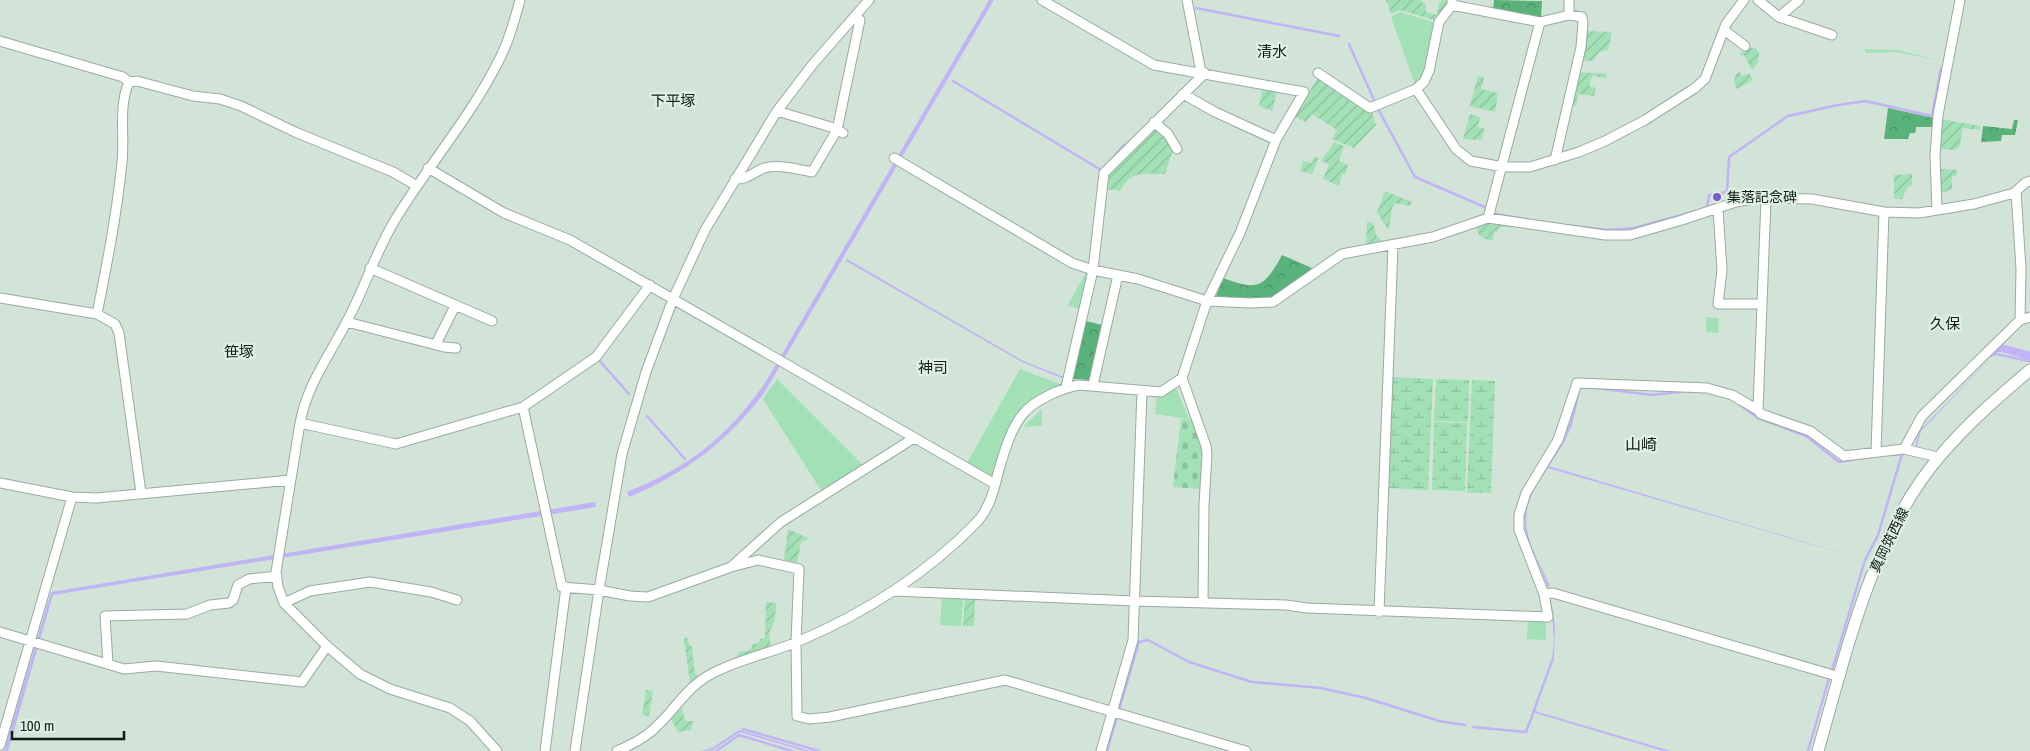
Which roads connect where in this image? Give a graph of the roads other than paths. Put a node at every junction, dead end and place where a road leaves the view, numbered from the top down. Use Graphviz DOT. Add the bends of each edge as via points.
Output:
graph roads {
  1 [pos="520,0"];
  2 [pos="869,0"];
  3 [pos="1042,0"];
  4 [pos="1187,0"];
  5 [pos="1569,0"];
  6 [pos="1744,0"];
  7 [pos="1758,0"];
  8 [pos="1800,0"];
  9 [pos="1960,0"];
  10 [pos="1452,2"];
  11 [pos="1569,15"];
  12 [pos="1779,17"];
  13 [pos="860,20"];
  14 [pos="1540,22"];
  15 [pos="1724,30"];
  16 [pos="1832,35"];
  17 [pos="0,41"];
  18 [pos="1745,46"];
  19 [pos="1203,72"];
  20 [pos="1318,72"];
  21 [pos="129,82"];
  22 [pos="1416,90"];
  23 [pos="1183,94"];
  24 [pos="776,111"];
  25 [pos="1154,122"];
  26 [pos="840,131"];
  27 [pos="1276,140"];
  28 [pos="1177,150"];
  29 [pos="899,160"];
  30 [pos="1555,160"];
  31 [pos="1503,167"];
  32 [pos="428,168"];
  33 [pos="735,179"];
  34 [pos="2030,181"];
  35 [pos="417,186"];
  36 [pos="2016,191"];
  37 [pos="1766,198"];
  38 [pos="1718,209"];
  39 [pos="1937,210"];
  40 [pos="1884,212"];
  41 [pos="1488,218"];
  42 [pos="1393,246"];
  43 [pos="370,268"];
  44 [pos="1093,270"];
  45 [pos="1118,275"];
  46 [pos="650,285"];
  47 [pos="0,298"];
  48 [pos="673,299"];
  49 [pos="1206,302"];
  50 [pos="1762,304"];
  51 [pos="455,306"];
  52 [pos="96,314"];
  53 [pos="2030,317"];
  54 [pos="2020,320"];
  55 [pos="492,321"];
  56 [pos="347,322"];
  57 [pos="436,344"];
  58 [pos="456,348"];
  59 [pos="2030,370"];
  60 [pos="1182,378"];
  61 [pos="1093,385"];
  62 [pos="1066,387"];
  63 [pos="1142,391"];
  64 [pos="523,407"];
  65 [pos="1758,410"];
  66 [pos="300,422"];
  67 [pos="914,438"];
  68 [pos="1904,449"];
  69 [pos="1876,452"];
  70 [pos="1938,457"];
  71 [pos="290,480"];
  72 [pos="0,483"];
  73 [pos="995,484"];
  74 [pos="141,493"];
  75 [pos="72,498"];
  76 [pos="732,567"];
  77 [pos="277,576"];
  78 [pos="566,587"];
  79 [pos="599,590"];
  80 [pos="893,591"];
  81 [pos="1544,594"];
  82 [pos="457,600"];
  83 [pos="1134,601"];
  84 [pos="284,603"];
  85 [pos="1204,603"];
  86 [pos="1379,612"];
  87 [pos="0,632"];
  88 [pos="30,641"];
  89 [pos="796,642"];
  90 [pos="327,646"];
  91 [pos="108,664"];
  92 [pos="1840,677"];
  93 [pos="1113,711"];
  94 [pos="0,744"];
  95 [pos="497,751"];
  96 [pos="545,751"];
  97 [pos="575,751"];
  98 [pos="617,751"];
  99 [pos="1101,751"];
  100 [pos="1246,751"];
  101 [pos="1818,751"];
  1 -- 32 [label="street" via="510,35 483,90"];
  2 -- 24 [label="street"];
  3 -- 19 [label="street" via="1154,64"];
  4 -- 19 [label="street"];
  5 -- 11 [label="street"];
  6 -- 15 [label="street"];
  7 -- 12 [label="street"];
  8 -- 12 [label="street"];
  9 -- 39 [label="street" via="1938,115 1935,156"];
  10 -- 14 [label="street"];
  10 -- 22 [label="street" via="1439,22 1429,71"];
  11 -- 14 [label="street"];
  11 -- 30 [label="street" via="1582,17 1581,47"];
  12 -- 16 [label="street"];
  13 -- 26 [label="street"];
  14 -- 31 [label="street"];
  15 -- 18 [label="street"];
  15 -- 30 [label="street" via="1705,79 1694,88 1605,141"];
  17 -- 21 [label="street" via="123,77"];
  19 -- 23 [label="street"];
  19 -- 27 [label="street" via="1304,92"];
  20 -- 22 [label="street" via="1370,108"];
  21 -- 35 [label="street" via="137,81 241,106 393,172"];
  21 -- 52 [label="street" via="122,109 118,194"];
  22 -- 31 [label="street" via="1456,149 1471,161"];
  23 -- 25 [label="street"];
  23 -- 27 [label="street"];
  24 -- 26 [label="street"];
  24 -- 33 [label="street"];
  25 -- 28 [label="street" via="1168,134"];
  25 -- 44 [label="street" via="1104,173"];
  26 -- 33 [label="street" via="812,172 782,166 765,168 742,180"];
  27 -- 49 [label="street" via="1240,233"];
  29 -- 44 [label="street" via="1072,263"];
  30 -- 31 [label="street" via="1530,167"];
  31 -- 41 [label="street"];
  32 -- 35 [label="street"];
  32 -- 46 [label="street" via="504,213 570,240"];
  33 -- 48 [label="street" via="705,230"];
  34 -- 36 [label="street"];
  35 -- 43 [label="street"];
  36 -- 39 [label="street" via="1974,204"];
  36 -- 54 [label="street"];
  37 -- 38 [label="street" via="1736,202"];
  37 -- 40 [label="street" via="1812,198"];
  37 -- 50 [label="street"];
  38 -- 41 [label="street" via="1630,234 1605,235"];
  38 -- 50 [label="street" via="1722,270 1718,304"];
  39 -- 40 [label="street"];
  40 -- 69 [label="street"];
  41 -- 42 [label="street" via="1434,237"];
  42 -- 49 [label="street" via="1342,254 1273,302"];
  42 -- 86 [label="street"];
  43 -- 51 [label="street"];
  43 -- 56 [label="street"];
  44 -- 45 [label="street"];
  44 -- 62 [label="street"];
  45 -- 49 [label="street"];
  45 -- 61 [label="street"];
  46 -- 48 [label="street"];
  46 -- 64 [label="street" via="596,357"];
  47 -- 52 [label="street"];
  48 -- 67 [label="street"];
  48 -- 79 [label="street" via="646,372 622,454"];
  49 -- 60 [label="street"];
  50 -- 65 [label="street"];
  51 -- 55 [label="street"];
  51 -- 57 [label="street"];
  52 -- 74 [label="street" via="115,324 119,333"];
  53 -- 54 [label="street"];
  54 -- 68 [label="street" via="1922,416"];
  56 -- 57 [label="street"];
  56 -- 66 [label="street" via="313,381"];
  57 -- 58 [label="street"];
  59 -- 70 [label="main road, 真岡筑西線" via="1981,411"];
  60 -- 63 [label="street" via="1161,392"];
  60 -- 85 [label="street" via="1207,454"];
  61 -- 62 [label="street"];
  61 -- 63 [label="street"];
  62 -- 73 [label="street" via="1024,413 1014,428"];
  63 -- 83 [label="street"];
  64 -- 66 [label="street" via="396,444"];
  64 -- 78 [label="street" via="562,587"];
  65 -- 69 [label="street" via="1761,414 1810,431 1844,456"];
  65 -- 81 [label="street" via="1732,396 1707,388 1576,383 1558,440 1526,493 1519,515 1519,530"];
  66 -- 71 [label="street"];
  67 -- 73 [label="street"];
  67 -- 76 [label="street" via="781,522"];
  68 -- 69 [label="street"];
  68 -- 70 [label="street"];
  70 -- 92 [label="main road, 真岡筑西線" via="1904,508 1874,569"];
  71 -- 74 [label="street"];
  71 -- 77 [label="street"];
  72 -- 75 [label="street"];
  73 -- 80 [label="street" via="988,506 977,523 928,566"];
  74 -- 75 [label="street"];
  75 -- 88 [label="street"];
  76 -- 79 [label="street" via="648,597"];
  76 -- 89 [label="street" via="758,560 799,569"];
  77 -- 84 [label="street"];
  77 -- 91 [label="street" via="249,579 238,585 229,603 210,605 187,614 106,616"];
  78 -- 79 [label="street"];
  78 -- 96 [label="street"];
  79 -- 97 [label="street"];
  80 -- 83 [label="street"];
  80 -- 89 [label="street" via="852,616"];
  81 -- 86 [label="street" via="1548,617"];
  81 -- 92 [label="street" via="1553,593"];
  82 -- 84 [label="street" via="431,592 370,582 310,590"];
  83 -- 85 [label="street"];
  83 -- 93 [label="street" via="1133,640"];
  84 -- 90 [label="street"];
  85 -- 86 [label="street"];
  87 -- 88 [label="street"];
  88 -- 91 [label="street"];
  88 -- 94 [label="street"];
  89 -- 93 [label="street" via="798,716 809,719 1005,680"];
  89 -- 98 [label="street" via="714,672 685,692 657,726 633,744"];
  90 -- 91 [label="street" via="302,682 159,666 124,669"];
  90 -- 95 [label="street" via="360,674 390,689 450,708 470,722"];
  92 -- 101 [label="main road, 真岡筑西線"];
  93 -- 99 [label="street"];
  93 -- 100 [label="street"];
}
